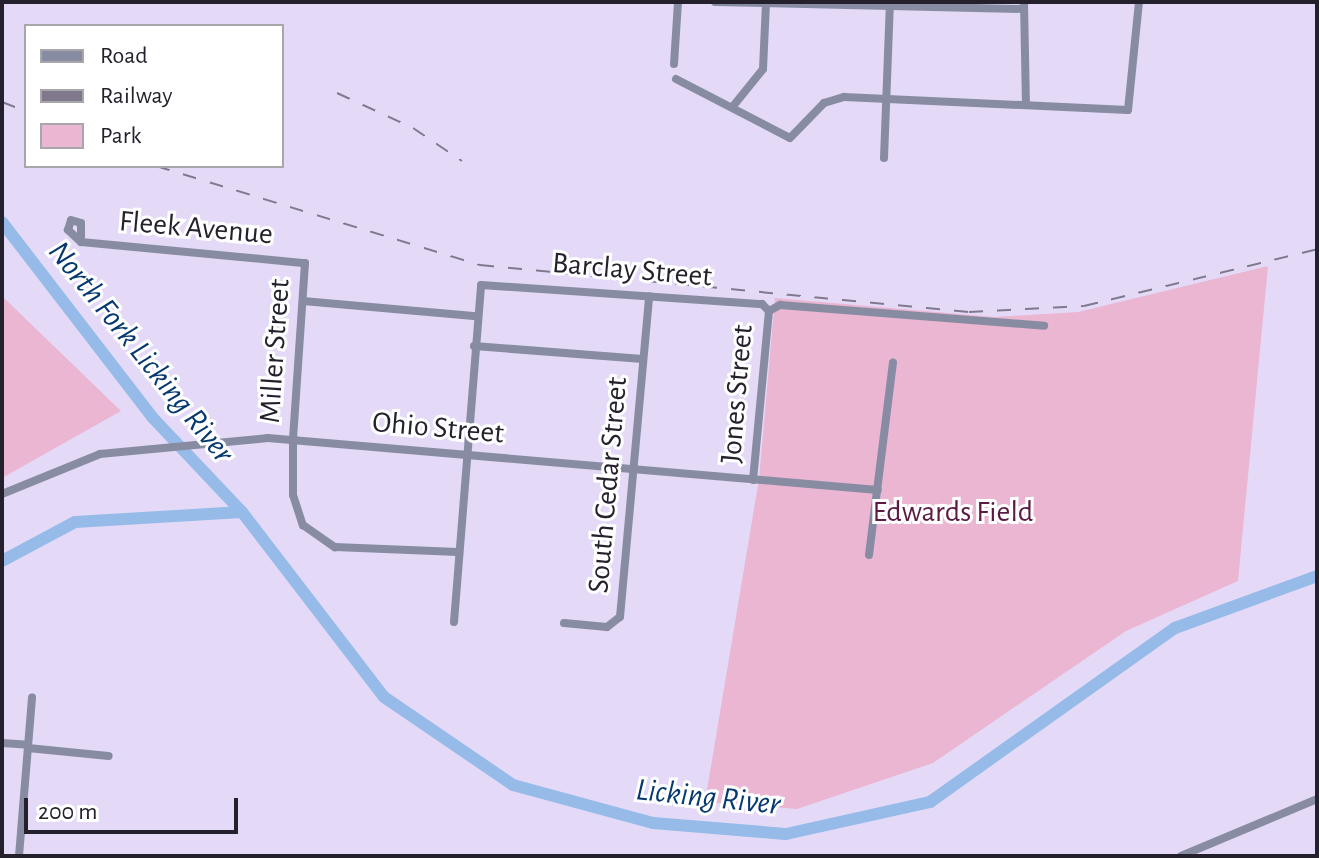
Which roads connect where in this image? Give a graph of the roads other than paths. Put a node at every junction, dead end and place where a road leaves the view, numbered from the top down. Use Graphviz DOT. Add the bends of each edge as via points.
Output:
graph roads {
  1 [pos="678,2"];
  2 [pos="715,2"];
  3 [pos="1139,2"];
  4 [pos="890,3"];
  5 [pos="766,4"];
  6 [pos="1024,5"];
  7 [pos="674,64"];
  8 [pos="676,79"];
  9 [pos="886,98"];
  10 [pos="1026,103"];
  11 [pos="734,105"];
  12 [pos="884,158"];
  13 [pos="81,242"];
  14 [pos="305,263"];
  15 [pos="649,296"];
  16 [pos="303,301"];
  17 [pos="769,311"];
  18 [pos="476,316"];
  19 [pos="1044,326"];
  20 [pos="474,346"];
  21 [pos="643,359"];
  22 [pos="893,362"];
  23 [pos="293,439"];
  24 [pos="464,455"];
  25 [pos="633,470"];
  26 [pos="753,480"];
  27 [pos="878,490"];
  28 [pos="2,494"];
  29 [pos="458,552"];
  30 [pos="869,555"];
  31 [pos="454,622"];
  32 [pos="564,623"];
  33 [pos="32,698"];
  34 [pos="2,743"];
  35 [pos="28,747"];
  36 [pos="109,756"];
  37 [pos="1317,799"];
  38 [pos="19,856"];
  39 [pos="1181,856"];
  1 -- 7 [label="street"];
  2 -- 5 [label="street"];
  3 -- 10 [label="street" via="1128,110"];
  4 -- 5 [label="street"];
  4 -- 6 [label="street"];
  4 -- 9 [label="street"];
  5 -- 11 [label="street" via="763,69"];
  6 -- 10 [label="street"];
  8 -- 11 [label="street"];
  9 -- 10 [label="street"];
  9 -- 11 [label="street" via="830,100 794,138"];
  9 -- 12 [label="street"];
  13 -- 14 [label="street, Fleek Avenue"];
  14 -- 16 [label="street, Miller Street"];
  15 -- 17 [label="street, Barclay Street" via="762,304"];
  15 -- 18 [label="street, Barclay Street" via="489,282 479,289"];
  15 -- 21 [label="street, South Cedar Street"];
  16 -- 18 [label="street"];
  16 -- 23 [label="street, Miller Street"];
  17 -- 19 [label="street, Barclay Street" via="780,305"];
  17 -- 26 [label="street, Jones Street"];
  18 -- 20 [label="street"];
  20 -- 21 [label="street"];
  20 -- 24 [label="street"];
  21 -- 25 [label="street, South Cedar Street"];
  22 -- 27 [label="street"];
  23 -- 24 [label="street, Ohio Street"];
  23 -- 28 [label="street, Ohio Street" via="142,448 67,463"];
  23 -- 29 [label="street, Miller Street" via="293,495 310,535 335,547"];
  24 -- 25 [label="street, Ohio Street"];
  24 -- 29 [label="street"];
  25 -- 26 [label="street, Ohio Street"];
  25 -- 32 [label="street, South Cedar Street" via="620,617 607,627"];
  26 -- 27 [label="street, Ohio Street"];
  27 -- 30 [label="street"];
  29 -- 31 [label="street"];
  33 -- 35 [label="street"];
  34 -- 35 [label="street"];
  35 -- 36 [label="street"];
  35 -- 38 [label="street"];
  37 -- 39 [label="street"];
}
